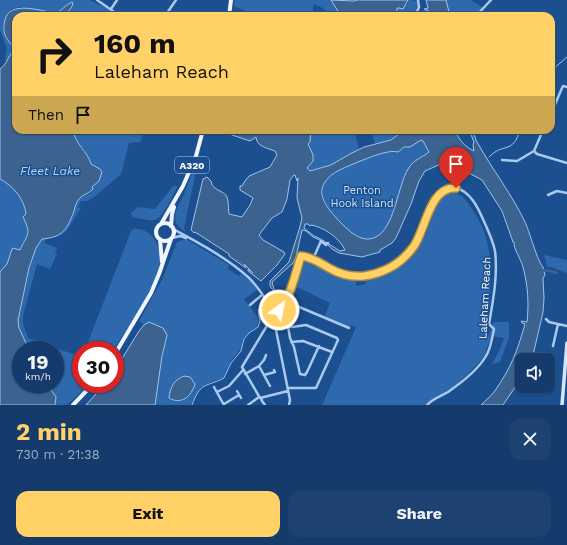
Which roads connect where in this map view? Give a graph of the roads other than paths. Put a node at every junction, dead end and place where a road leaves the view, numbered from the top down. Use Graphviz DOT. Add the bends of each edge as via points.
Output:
graph roads {
  1 [pos="97,0"];
  2 [pos="117,0"];
  3 [pos="176,0"];
  4 [pos="231,0"];
  5 [pos="418,0"];
  6 [pos="491,0"];
  7 [pos="111,9"];
  8 [pos="115,12"];
  9 [pos="168,12"];
  10 [pos="230,12"];
  11 [pos="417,12"];
  12 [pos="480,12"];
  13 [pos="565,87"];
  14 [pos="555,106"];
  15 [pos="202,134"];
  16 [pos="541,134"];
  17 [pos="534,151"];
  18 [pos="502,161"];
  19 [pos="567,163"];
  20 [pos="567,193"];
  21 [pos="548,195"];
  22 [pos="177,199"];
  23 [pos="161,224"];
  24 [pos="172,227"];
  25 [pos="171,238"];
  26 [pos="189,238"];
  27 [pos="160,239"];
  28 [pos="327,244"];
  29 [pos="313,259"];
  30 [pos="161,268"];
  31 [pos="262,295"];
  32 [pos="285,301"];
  33 [pos="250,305"];
  34 [pos="273,309"];
  35 [pos="279,310"];
  36 [pos="275,314"];
  37 [pos="546,319"];
  38 [pos="277,323"];
  39 [pos="558,324"];
  40 [pos="288,326"];
  41 [pos="567,326"];
  42 [pos="349,328"];
  43 [pos="123,341"];
  44 [pos="291,342"];
  45 [pos="567,343"];
  46 [pos="318,346"];
  47 [pos="553,346"];
  48 [pos="333,352"];
  49 [pos="266,355"];
  50 [pos="259,366"];
  51 [pos="243,370"];
  52 [pos="274,370"];
  53 [pos="245,374"];
  54 [pos="264,375"];
  55 [pos="270,386"];
  56 [pos="214,387"];
  57 [pos="288,390"];
  58 [pos="237,391"];
  59 [pos="217,392"];
  60 [pos="84,393"];
  61 [pos="260,398"];
  62 [pos="73,404"];
  63 [pos="224,405"];
  64 [pos="248,405"];
  65 [pos="265,405"];
  66 [pos="289,405"];
  67 [pos="427,405"];
  68 [pos="562,405"];
  1 -- 7 [label="street"];
  2 -- 7 [label="street"];
  3 -- 9 [label="street"];
  4 -- 10 [label="main road"];
  5 -- 11 [label="street"];
  6 -- 12 [label="street"];
  7 -- 8 [label="street"];
  13 -- 14 [label="street"];
  15 -- 22 [label="main road, A320" via="193,164"];
  16 -- 17 [label="street"];
  17 -- 18 [label="street" via="518,161"];
  17 -- 19 [label="street"];
  20 -- 21 [label="street" via="557,191"];
  22 -- 23 [label="main road, A320"];
  22 -- 24 [label="main road, A320" via="172,214"];
  23 -- 24 [label="main road"];
  23 -- 27 [label="main road" via="157,231"];
  24 -- 25 [label="main road" via="174,234"];
  24 -- 26 [label="street"];
  25 -- 26 [label="street"];
  25 -- 27 [label="main road" via="164,241"];
  25 -- 30 [label="main road"];
  26 -- 31 [label="street" via="250,278"];
  27 -- 30 [label="main road"];
  28 -- 29 [label="street" via="321,241"];
  29 -- 32 [label="street, Laleham Reach" via="302,256"];
  29 -- 67 [label="street, Laleham Reach" via="332,270 350,276 386,270 398,263 414,246 439,194 456,188 467,193 472,199 482,216 495,253 490,324 494,329 488,352 479,366 456,387"];
  30 -- 43 [label="main road" via="144,307"];
  31 -- 33 [label="street"];
  31 -- 34 [label="street"];
  32 -- 35 [label="street"];
  32 -- 42 [label="street"];
  34 -- 35 [label="street"];
  34 -- 36 [label="street" via="272,312"];
  35 -- 36 [label="street"];
  36 -- 38 [label="street"];
  36 -- 51 [label="street" via="242,366"];
  37 -- 39 [label="street"];
  38 -- 40 [label="street"];
  38 -- 57 [label="street" via="276,330"];
  39 -- 41 [label="street"];
  39 -- 47 [label="street"];
  40 -- 44 [label="street"];
  40 -- 48 [label="street" via="306,325 337,338"];
  44 -- 46 [label="street" via="303,341"];
  44 -- 46 [label="street" via="300,374 307,372"];
  45 -- 68 [label="main road"];
  46 -- 48 [label="street"];
  48 -- 57 [label="street" via="316,388"];
  49 -- 50 [label="street"];
  50 -- 53 [label="street"];
  50 -- 54 [label="street"];
  51 -- 53 [label="street"];
  51 -- 59 [label="street" via="231,384"];
  52 -- 54 [label="street" via="275,372"];
  53 -- 61 [label="street"];
  54 -- 55 [label="street"];
  56 -- 59 [label="street"];
  57 -- 61 [label="street"];
  57 -- 66 [label="street" via="291,402"];
  58 -- 63 [label="street" via="240,396"];
  59 -- 63 [label="street"];
  60 -- 62 [label="main road"];
  61 -- 64 [label="street"];
  61 -- 65 [label="street"];
}
